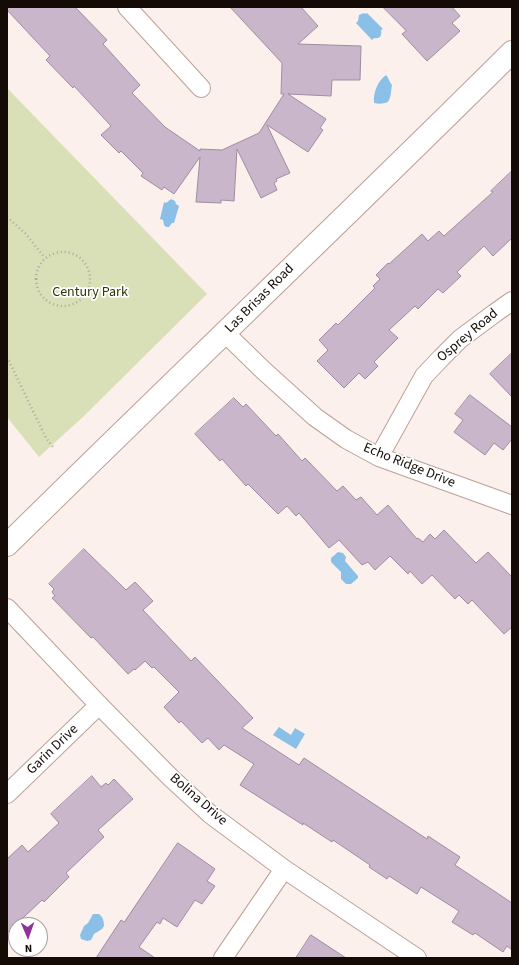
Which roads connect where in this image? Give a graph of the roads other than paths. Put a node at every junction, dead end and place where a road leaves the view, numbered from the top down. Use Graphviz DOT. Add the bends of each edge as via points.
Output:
graph roads {
  1 [pos="127,7"];
  2 [pos="512,52"];
  3 [pos="201,88"];
  4 [pos="512,302"];
  5 [pos="225,333"];
  6 [pos="379,457"];
  7 [pos="512,505"];
  8 [pos="7,545"];
  9 [pos="7,608"];
  10 [pos="99,705"];
  11 [pos="7,794"];
  12 [pos="284,869"];
  13 [pos="222,958"];
  14 [pos="417,958"];
  1 -- 3 [label="street"];
  2 -- 5 [label="street, Las Brisas Road"];
  4 -- 6 [label="street, Osprey Road" via="460,339 424,376"];
  5 -- 6 [label="street, Echo Ridge Drive" via="315,417 346,439"];
  5 -- 8 [label="street, Las Brisas Road"];
  6 -- 7 [label="street, Echo Ridge Drive"];
  9 -- 10 [label="street, Bolina Drive"];
  10 -- 11 [label="street, Garin Drive"];
  10 -- 12 [label="street, Bolina Drive" via="210,814"];
  12 -- 13 [label="street"];
  12 -- 14 [label="street, Bolina Drive"];
}
